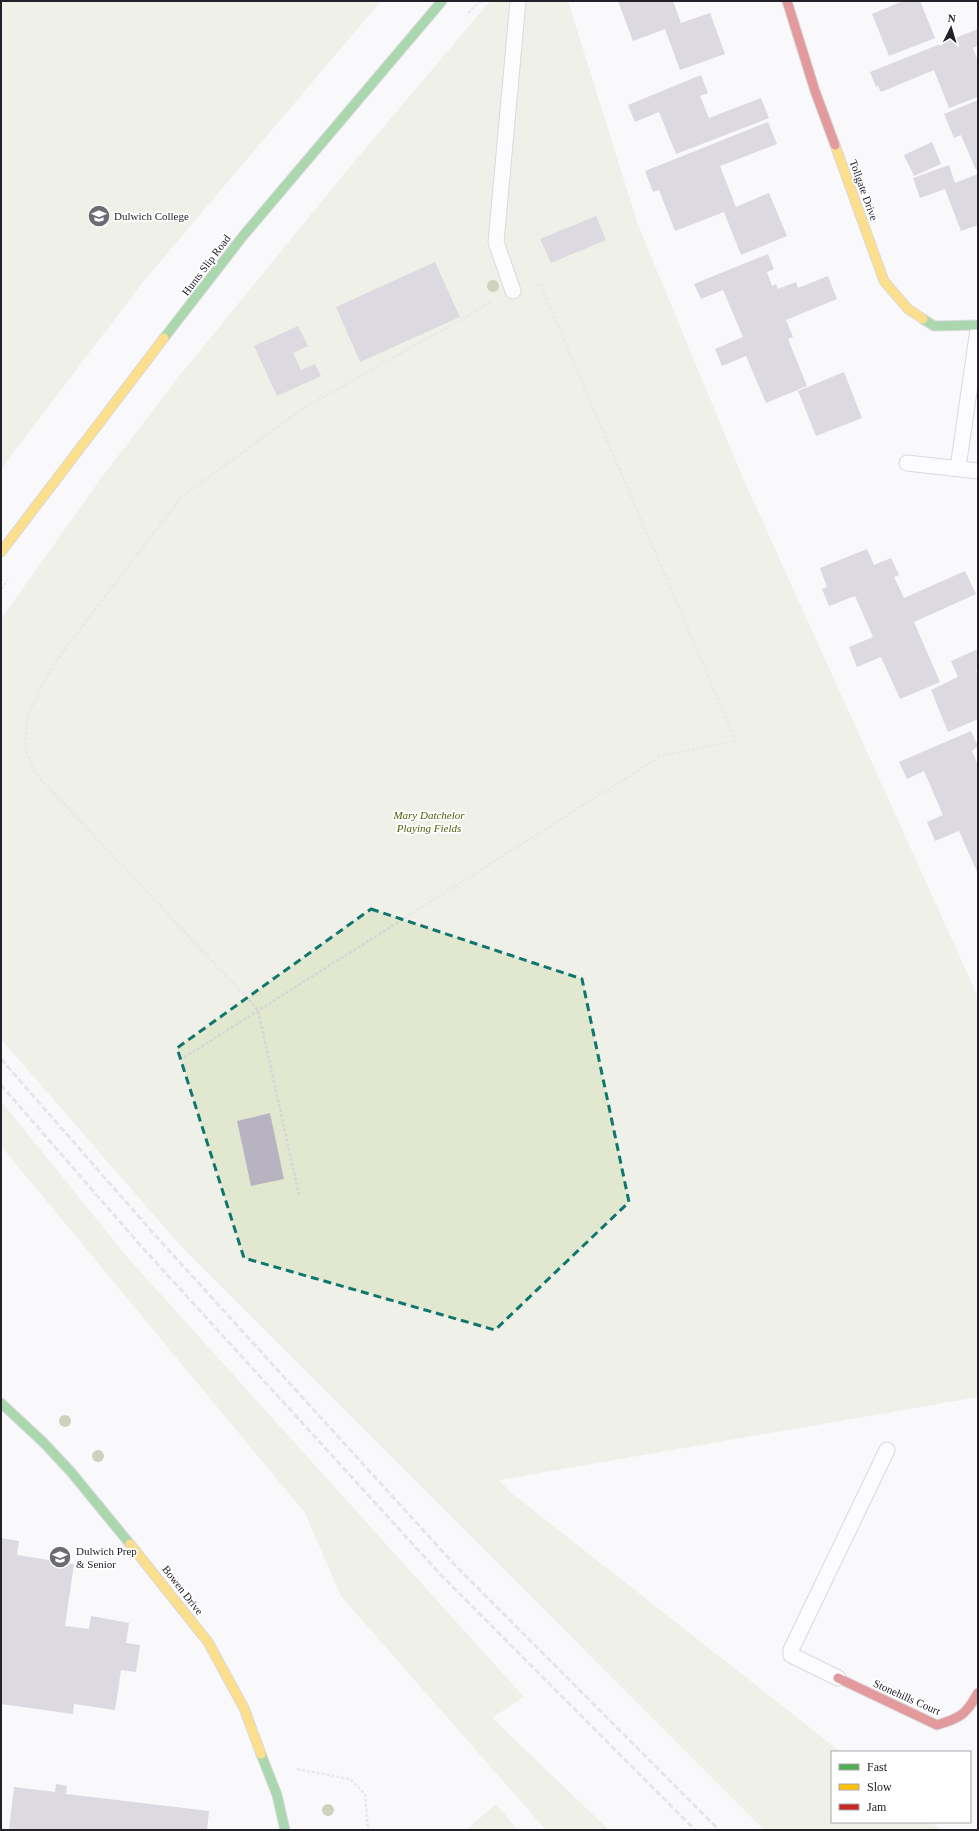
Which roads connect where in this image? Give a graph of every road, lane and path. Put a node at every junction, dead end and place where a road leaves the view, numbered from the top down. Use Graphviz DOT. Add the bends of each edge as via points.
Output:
graph roads {
  1 [pos="442,1"];
  2 [pos="518,1"];
  3 [pos="787,1"];
  4 [pos="512,291"];
  5 [pos="978,325"];
  6 [pos="978,329"];
  7 [pos="907,462"];
  8 [pos="958,468"];
  9 [pos="978,471"];
  10 [pos="1,552"];
  11 [pos="258,1010"];
  12 [pos="180,1060"];
  13 [pos="298,1196"];
  14 [pos="1,1403"];
  15 [pos="887,1450"];
  16 [pos="838,1678"];
  17 [pos="978,1693"];
  18 [pos="292,1769"];
  19 [pos="285,1830"];
  20 [pos="368,1830"];
  1 -- 10 [label="street, Hunts Slip Road" via="243,236"];
  2 -- 4 [label="lane" via="496,242"];
  3 -- 5 [label="street, Tollgate Drive" via="815,91 884,281 908,309 934,326"];
  4 -- 11 [label="path" via="302,409 181,497 53,666 28,714 25,747 35,773"];
  4 -- 11 [label="path" via="540,284 736,741 661,756"];
  6 -- 8 [label="lane"];
  7 -- 8 [label="lane"];
  8 -- 9 [label="lane"];
  11 -- 12 [label="path"];
  11 -- 13 [label="path"];
  14 -- 19 [label="street, Bowen Drive" via="44,1442 71,1472 208,1642 244,1708 277,1795"];
  15 -- 16 [label="lane" via="791,1650 791,1655"];
  16 -- 17 [label="street, Stonehills Court" via="937,1725 968,1712"];
  18 -- 20 [label="path" via="350,1778 365,1794"];
}
